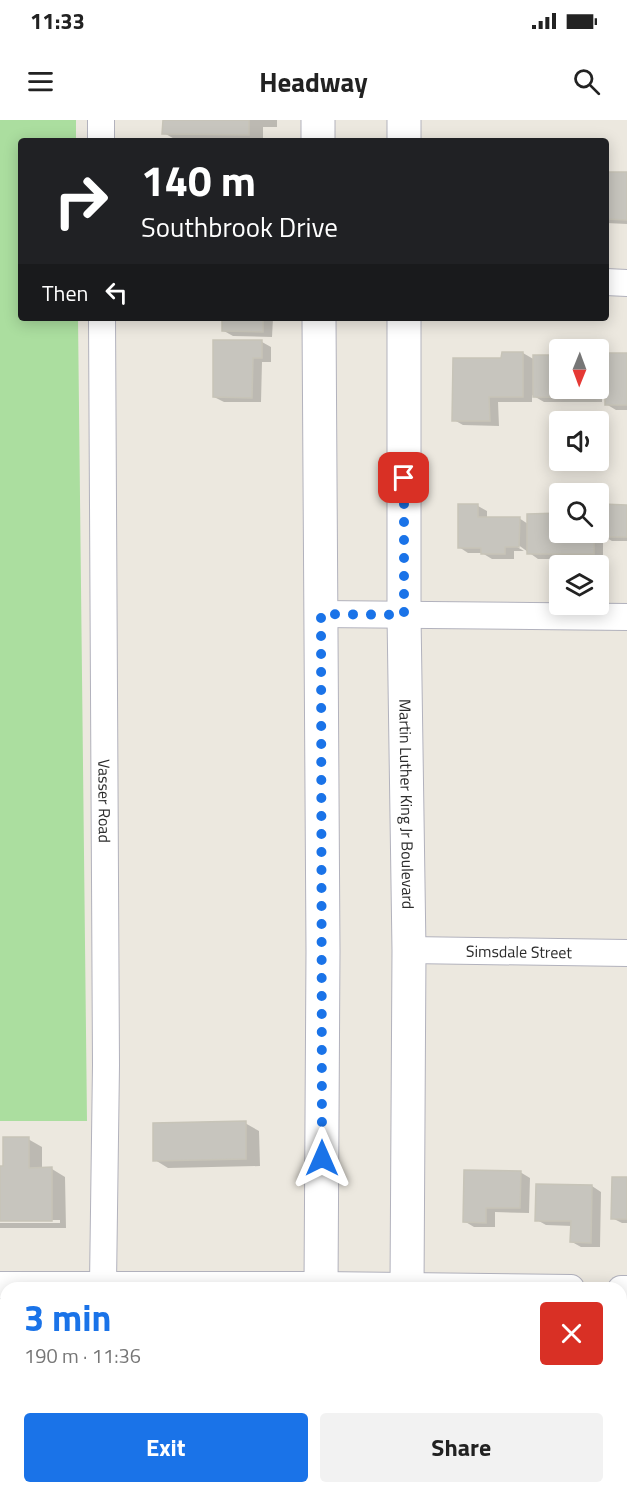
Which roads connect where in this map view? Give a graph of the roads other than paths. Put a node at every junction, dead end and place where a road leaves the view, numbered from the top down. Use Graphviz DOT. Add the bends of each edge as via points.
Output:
graph roads {
  1 [pos="101,120"];
  2 [pos="318,120"];
  3 [pos="404,120"];
  4 [pos="101,138"];
  5 [pos="318,138"];
  6 [pos="404,138"];
  7 [pos="609,282"];
  8 [pos="627,283"];
  9 [pos="102,321"];
  10 [pos="319,321"];
  11 [pos="404,321"];
  12 [pos="321,614"];
  13 [pos="404,615"];
  14 [pos="627,616"];
  15 [pos="409,950"];
  16 [pos="627,953"];
  17 [pos="103,1282"];
  18 [pos="321,1282"];
  19 [pos="407,1282"];
  1 -- 4 [label="street"];
  2 -- 5 [label="main road"];
  3 -- 6 [label="main road"];
  7 -- 8 [label="street"];
  9 -- 17 [label="street, Vasser Road" via="106,1065"];
  10 -- 12 [label="main road"];
  11 -- 13 [label="main road, Martin Luther King Jr Boulevard"];
  12 -- 13 [label="street"];
  12 -- 18 [label="main road"];
  13 -- 14 [label="street"];
  13 -- 15 [label="main road, Martin Luther King Jr Boulevard"];
  15 -- 16 [label="street, Simsdale Street"];
  15 -- 19 [label="main road, Martin Luther King Jr Boulevard"];
}
